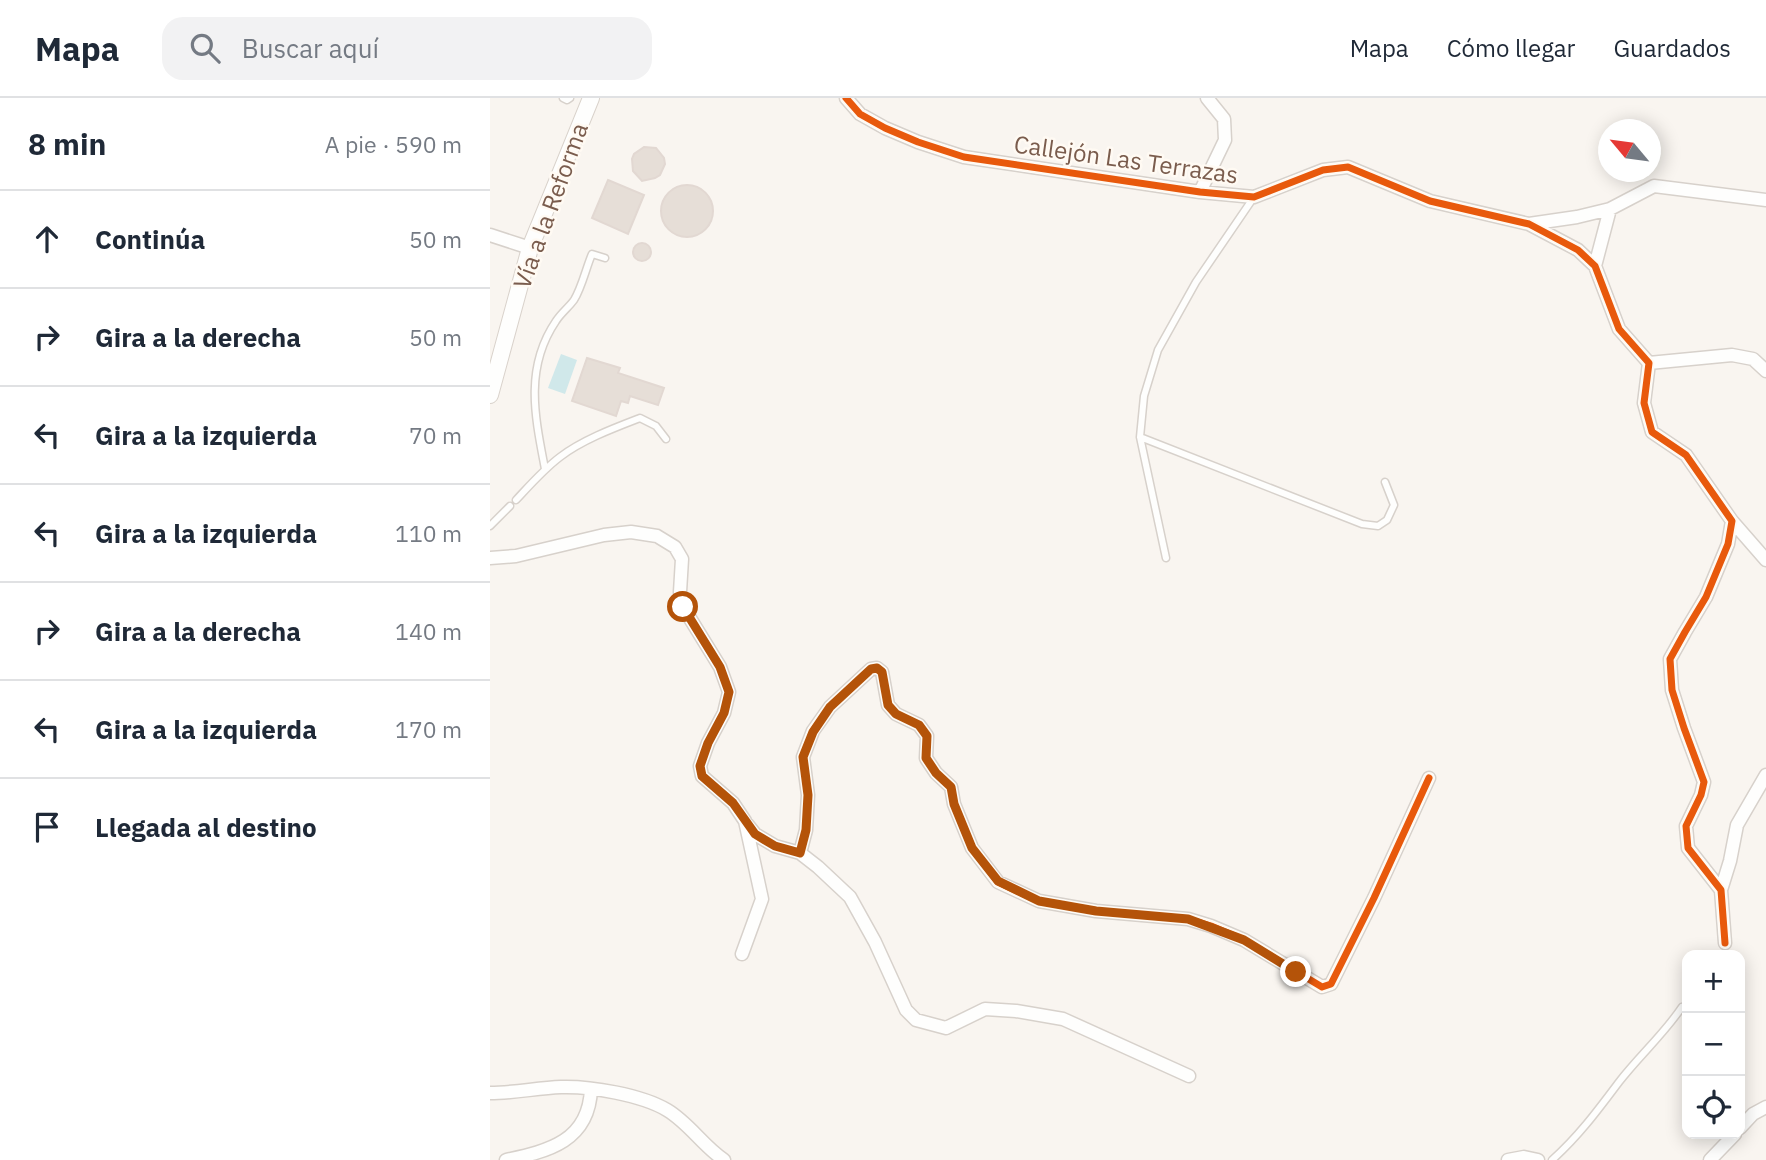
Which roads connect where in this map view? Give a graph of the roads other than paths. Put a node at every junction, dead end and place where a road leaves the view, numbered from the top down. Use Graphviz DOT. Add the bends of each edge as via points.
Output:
graph roads {
  1 [pos="563,98"];
  2 [pos="570,98"];
  3 [pos="591,98"];
  4 [pos="846,98"];
  5 [pos="1207,98"];
  6 [pos="1200,192"];
  7 [pos="1254,197"];
  8 [pos="1766,200"];
  9 [pos="1610,209"];
  10 [pos="1529,224"];
  11 [pos="490,235"];
  12 [pos="530,248"];
  13 [pos="605,258"];
  14 [pos="1595,266"];
  15 [pos="1649,363"];
  16 [pos="1766,371"];
  17 [pos="490,396"];
  18 [pos="1140,437"];
  19 [pos="666,439"];
  20 [pos="545,469"];
  21 [pos="1385,482"];
  22 [pos="516,500"];
  23 [pos="510,506"];
  24 [pos="1732,521"];
  25 [pos="490,526"];
  26 [pos="490,558"];
  27 [pos="1166,558"];
  28 [pos="1766,560"];
  29 [pos="1766,775"];
  30 [pos="1429,778"];
  31 [pos="745,821"];
  32 [pos="800,853"];
  33 [pos="1721,890"];
  34 [pos="1725,943"];
  35 [pos="742,954"];
  36 [pos="1682,1007"];
  37 [pos="1189,1076"];
  38 [pos="590,1089"];
  39 [pos="490,1093"];
  40 [pos="1766,1107"];
  41 [pos="1745,1123"];
  42 [pos="1730,1139"];
  43 [pos="506,1160"];
  44 [pos="724,1160"];
  45 [pos="1508,1160"];
  46 [pos="1538,1160"];
  47 [pos="1552,1160"];
  48 [pos="1710,1160"];
  1 -- 2 [label="lane"];
  3 -- 12 [label="street, Vía a la Reforma"];
  4 -- 6 [label="street, Callejón Las Terrazas" via="860,114 885,128 964,157"];
  5 -- 6 [label="street" via="1224,119 1225,140"];
  6 -- 7 [label="street, Callejón Las Terrazas"];
  7 -- 10 [label="street, Callejón Las Terrazas" via="1323,170 1348,167 1430,201"];
  7 -- 18 [label="lane" via="1196,282 1158,349 1144,396"];
  8 -- 9 [label="street" via="1654,186"];
  9 -- 10 [label="street"];
  9 -- 14 [label="street"];
  10 -- 14 [label="street" via="1578,250"];
  11 -- 12 [label="street"];
  12 -- 17 [label="street, Vía a la Reforma"];
  13 -- 20 [label="lane" via="592,254 575,299 556,320 537,362 534,388"];
  14 -- 15 [label="street" via="1619,329"];
  15 -- 16 [label="street" via="1732,355 1753,359"];
  15 -- 24 [label="street" via="1644,403 1652,432 1686,455"];
  18 -- 21 [label="lane" via="1362,524 1378,526 1387,520 1394,505"];
  18 -- 27 [label="lane"];
  19 -- 20 [label="lane" via="656,426 640,418 608,430"];
  20 -- 22 [label="lane"];
  23 -- 25 [label="lane"];
  24 -- 28 [label="street"];
  24 -- 33 [label="street" via="1728,544 1706,597 1670,659 1672,690 1704,782 1686,826 1688,848"];
  26 -- 31 [label="street" via="631,532 657,536 676,547 681,559 683,607 720,667 729,692 700,766 702,776 733,803"];
  29 -- 33 [label="street" via="1737,825"];
  30 -- 32 [label="street" via="1331,984 1322,987 1244,940 1211,926 1188,919 1039,901 998,881 972,848 951,787 926,758 927,736 919,725 888,705 882,672 877,668 830,707 813,732 803,757 808,795"];
  31 -- 32 [label="street" via="755,834 775,846"];
  31 -- 35 [label="street" via="762,899"];
  32 -- 37 [label="street" via="850,897 906,1010 916,1020 946,1028 985,1009 1063,1019"];
  33 -- 34 [label="street"];
  36 -- 47 [label="lane"];
  38 -- 39 [label="street"];
  38 -- 43 [label="street" via="584,1119 572,1136 555,1146"];
  38 -- 44 [label="street" via="646,1100 666,1109"];
  40 -- 41 [label="street"];
  42 -- 48 [label="street"];
  45 -- 46 [label="street"];
}
